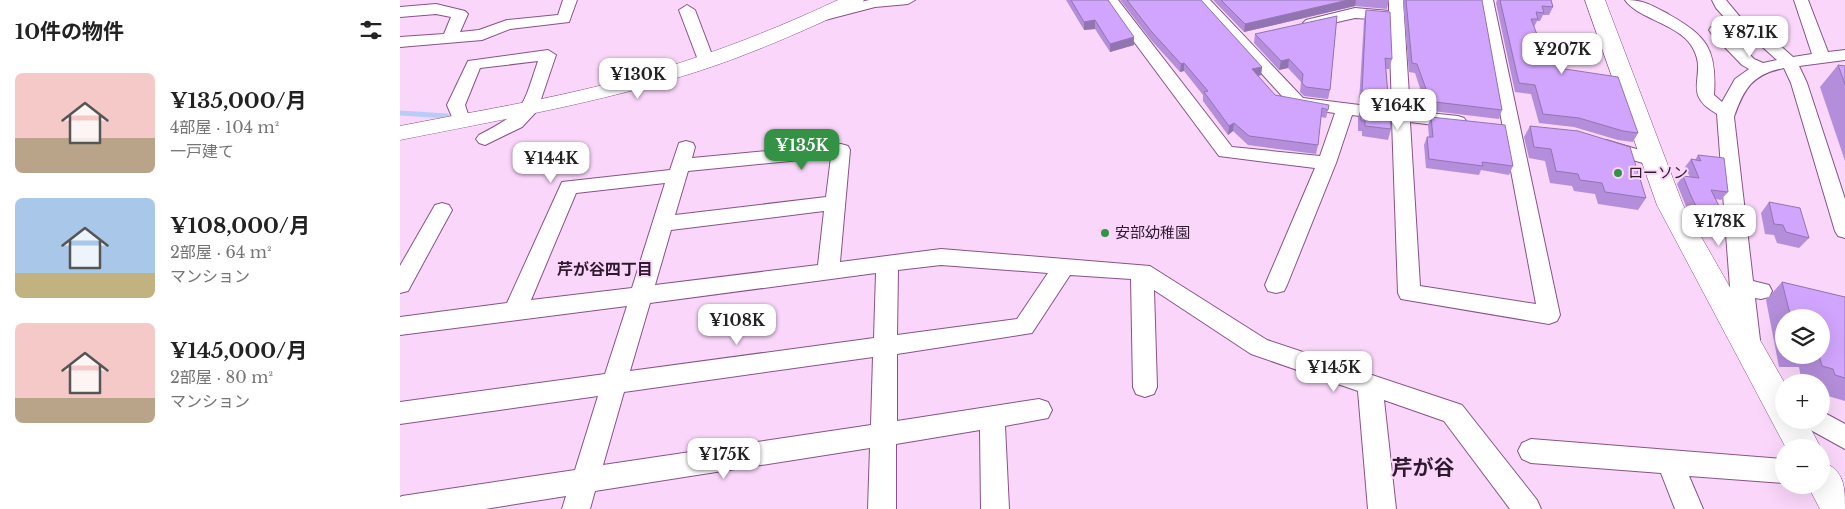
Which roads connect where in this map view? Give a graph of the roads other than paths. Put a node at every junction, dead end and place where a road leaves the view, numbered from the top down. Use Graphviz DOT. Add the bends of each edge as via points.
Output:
graph roads {
  1 [pos="570,0"];
  2 [pos="908,0"];
  3 [pos="1110,0"];
  4 [pos="1202,0"];
  5 [pos="1486,0"];
  6 [pos="1594,0"];
  7 [pos="1632,0"];
  8 [pos="1719,0"];
  9 [pos="1801,0"];
  10 [pos="856,3"];
  11 [pos="1396,8"];
  12 [pos="687,10"];
  13 [pos="400,12"];
  14 [pos="1297,26"];
  15 [pos="1717,30"];
  16 [pos="1258,35"];
  17 [pos="450,37"];
  18 [pos="1238,40"];
  19 [pos="400,42"];
  20 [pos="1845,55"];
  21 [pos="1822,58"];
  22 [pos="706,60"];
  23 [pos="1789,62"];
  24 [pos="1764,70"];
  25 [pos="531,107"];
  26 [pos="1345,109"];
  27 [pos="1727,112"];
  28 [pos="1400,115"];
  29 [pos="462,120"];
  30 [pos="1474,124"];
  31 [pos="400,133"];
  32 [pos="485,139"];
  33 [pos="1591,141"];
  34 [pos="1653,160"];
  35 [pos="682,162"];
  36 [pos="1327,164"];
  37 [pos="834,203"];
  38 [pos="442,210"];
  39 [pos="663,224"];
  40 [pos="1845,231"];
  41 [pos="887,264"];
  42 [pos="1064,266"];
  43 [pos="828,272"];
  44 [pos="1142,272"];
  45 [pos="400,285"];
  46 [pos="1276,285"];
  47 [pos="641,296"];
  48 [pos="515,312"];
  49 [pos="400,326"];
  50 [pos="885,345"];
  51 [pos="1750,353"];
  52 [pos="615,382"];
  53 [pos="1370,384"];
  54 [pos="1145,387"];
  55 [pos="1775,393"];
  56 [pos="1039,410"];
  57 [pos="400,413"];
  58 [pos="992,418"];
  59 [pos="1830,429"];
  60 [pos="882,434"];
  61 [pos="1845,438"];
  62 [pos="1531,452"];
  63 [pos="1670,462"];
  64 [pos="1775,469"];
  65 [pos="585,481"];
  66 [pos="1830,493"];
  67 [pos="402,509"];
  68 [pos="576,509"];
  69 [pos="882,509"];
  70 [pos="995,509"];
  71 [pos="1382,509"];
  72 [pos="1527,509"];
  73 [pos="1689,509"];
  74 [pos="1839,509"];
  1 -- 17 [label="street" via="564,19 507,25 482,35"];
  2 -- 10 [label="street"];
  3 -- 36 [label="street" via="1226,152"];
  4 -- 18 [label="street"];
  5 -- 28 [label="street" via="1548,314 1409,293"];
  6 -- 34 [label="street"];
  7 -- 27 [label="street" via="1686,31 1699,44 1707,71 1705,95 1709,102"];
  8 -- 23 [label="street" via="1740,26 1754,31"];
  9 -- 21 [label="street"];
  10 -- 22 [label="street"];
  11 -- 14 [label="street"];
  11 -- 28 [label="street"];
  12 -- 22 [label="street"];
  13 -- 17 [label="street" via="436,9 460,14"];
  15 -- 24 [label="street" via="1748,62"];
  16 -- 18 [label="street"];
  17 -- 19 [label="street"];
  18 -- 26 [label="street" via="1298,103"];
  20 -- 21 [label="street"];
  21 -- 23 [label="street"];
  22 -- 25 [label="street" via="585,96"];
  23 -- 24 [label="street"];
  23 -- 40 [label="street" via="1799,83"];
  24 -- 27 [label="street" via="1746,78"];
  25 -- 29 [label="street"];
  25 -- 29 [label="street" via="548,55 474,64 456,104"];
  25 -- 32 [label="street" via="516,123"];
  26 -- 28 [label="street"];
  26 -- 36 [label="street"];
  27 -- 51 [label="street" via="1726,136 1751,289"];
  28 -- 30 [label="street"];
  29 -- 31 [label="street"];
  33 -- 34 [label="street"];
  34 -- 51 [label="street" via="1670,205"];
  35 -- 37 [label="street" via="841,150"];
  35 -- 39 [label="street"];
  35 -- 48 [label="street" via="569,187"];
  36 -- 46 [label="street"];
  37 -- 39 [label="street"];
  37 -- 43 [label="street"];
  38 -- 45 [label="street"];
  39 -- 47 [label="street"];
  41 -- 42 [label="street" via="941,257"];
  41 -- 43 [label="street"];
  41 -- 50 [label="street"];
  42 -- 44 [label="street"];
  42 -- 50 [label="street" via="1024,327"];
  43 -- 47 [label="street"];
  44 -- 53 [label="street" via="1259,347"];
  44 -- 54 [label="street"];
  47 -- 48 [label="street"];
  47 -- 52 [label="street"];
  48 -- 49 [label="street"];
  50 -- 52 [label="street"];
  50 -- 60 [label="street"];
  51 -- 55 [label="street"];
  52 -- 57 [label="street"];
  52 -- 65 [label="street"];
  53 -- 71 [label="street"];
  53 -- 72 [label="street" via="1453,412"];
  56 -- 58 [label="street"];
  58 -- 60 [label="street"];
  58 -- 70 [label="street"];
  59 -- 61 [label="street"];
  60 -- 65 [label="street"];
  60 -- 69 [label="street"];
  62 -- 63 [label="street"];
  63 -- 64 [label="street"];
  63 -- 73 [label="street"];
  65 -- 67 [label="street"];
  65 -- 68 [label="street"];
  66 -- 74 [label="street"];
}
